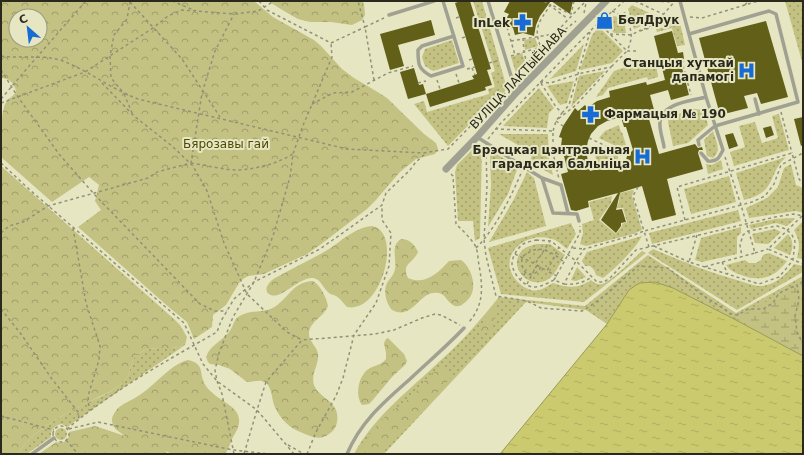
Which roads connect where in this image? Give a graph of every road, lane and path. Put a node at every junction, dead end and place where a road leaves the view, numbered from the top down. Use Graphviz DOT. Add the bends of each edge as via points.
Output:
graph roads {
  1 [pos="86,1"];
  2 [pos="130,1"];
  3 [pos="172,1"];
  4 [pos="258,1"];
  5 [pos="274,1"];
  6 [pos="358,1"];
  7 [pos="431,1"];
  8 [pos="443,1"];
  9 [pos="488,1"];
  10 [pos="544,1"];
  11 [pos="574,1"];
  12 [pos="586,1"];
  13 [pos="606,1"];
  14 [pos="624,1"];
  15 [pos="635,1"];
  16 [pos="649,1"];
  17 [pos="680,1"];
  18 [pos="748,1"];
  19 [pos="758,1"];
  20 [pos="674,2"];
  21 [pos="550,5"];
  22 [pos="745,5"];
  23 [pos="264,6"];
  24 [pos="197,11"];
  25 [pos="612,11"];
  26 [pos="234,14"];
  27 [pos="663,14"];
  28 [pos="389,15"];
  29 [pos="583,15"];
  30 [pos="459,17"];
  31 [pos="456,18"];
  32 [pos="684,18"];
  33 [pos="499,19"];
  34 [pos="568,19"];
  35 [pos="577,20"];
  36 [pos="598,23"];
  37 [pos="365,27"];
  38 [pos="153,28"];
  39 [pos="590,31"];
  40 [pos="640,31"];
  41 [pos="554,34"];
  42 [pos="610,34"];
  43 [pos="689,34"];
  44 [pos="631,35"];
  45 [pos="454,36"];
  46 [pos="537,36"];
  47 [pos="466,37"];
  48 [pos="462,38"];
  49 [pos="524,38"];
  50 [pos="511,42"];
  51 [pos="331,43"];
  52 [pos="545,45"];
  53 [pos="540,47"];
  54 [pos="627,51"];
  55 [pos="639,51"];
  56 [pos="524,52"];
  57 [pos="515,54"];
  58 [pos="1,56"];
  59 [pos="110,56"];
  60 [pos="36,58"];
  61 [pos="504,58"];
  62 [pos="472,59"];
  63 [pos="696,59"];
  64 [pos="469,60"];
  65 [pos="489,63"];
  66 [pos="527,64"];
  67 [pos="416,65"];
  68 [pos="611,67"];
  69 [pos="472,68"];
  70 [pos="1,70"];
  71 [pos="85,72"];
  72 [pos="456,73"];
  73 [pos="475,75"];
  74 [pos="577,75"];
  75 [pos="436,78"];
  76 [pos="374,80"];
  77 [pos="101,81"];
  78 [pos="426,81"];
  79 [pos="540,82"];
  80 [pos="418,83"];
  81 [pos="459,84"];
  82 [pos="12,86"];
  83 [pos="440,90"];
  84 [pos="203,91"];
  85 [pos="123,93"];
  86 [pos="516,93"];
  87 [pos="18,97"];
  88 [pos="706,97"];
  89 [pos="755,99"];
  90 [pos="1,100"];
  91 [pos="692,101"];
  92 [pos="798,102"];
  93 [pos="1,103"];
  94 [pos="803,103"];
  95 [pos="312,104"];
  96 [pos="780,108"];
  97 [pos="200,113"];
  98 [pos="562,113"];
  99 [pos="759,114"];
  100 [pos="134,116"];
  101 [pos="220,118"];
  102 [pos="558,118"];
  103 [pos="556,121"];
  104 [pos="563,126"];
  105 [pos="715,126"];
  106 [pos="495,129"];
  107 [pos="553,131"];
  108 [pos="299,137"];
  109 [pos="477,137"];
  110 [pos="589,138"];
  111 [pos="486,142"];
  112 [pos="699,145"];
  113 [pos="664,147"];
  114 [pos="448,149"];
  115 [pos="723,150"];
  116 [pos="427,152"];
  117 [pos="701,153"];
  118 [pos="792,153"];
  119 [pos="803,153"];
  120 [pos="293,154"];
  121 [pos="627,156"];
  122 [pos="794,157"];
  123 [pos="1,162"];
  124 [pos="191,163"];
  125 [pos="524,168"];
  126 [pos="446,169"];
  127 [pos="730,170"];
  128 [pos="542,178"];
  129 [pos="803,184"];
  130 [pos="561,185"];
  131 [pos="638,187"];
  132 [pos="94,194"];
  133 [pos="382,205"];
  134 [pos="741,205"];
  135 [pos="48,206"];
  136 [pos="568,213"];
  137 [pos="802,216"];
  138 [pos="685,220"];
  139 [pos="580,221"];
  140 [pos="745,223"];
  141 [pos="72,227"];
  142 [pos="787,230"];
  143 [pos="644,231"];
  144 [pos="748,232"];
  145 [pos="1,233"];
  146 [pos="697,235"];
  147 [pos="484,240"];
  148 [pos="550,241"];
  149 [pos="653,246"];
  150 [pos="560,247"];
  151 [pos="649,247"];
  152 [pos="476,248"];
  153 [pos="573,248"];
  154 [pos="545,249"];
  155 [pos="584,249"];
  156 [pos="768,249"];
  157 [pos="755,253"];
  158 [pos="514,254"];
  159 [pos="569,254"];
  160 [pos="555,255"];
  161 [pos="522,257"];
  162 [pos="742,257"];
  163 [pos="793,260"];
  164 [pos="576,261"];
  165 [pos="564,262"];
  166 [pos="689,262"];
  167 [pos="722,262"];
  168 [pos="536,264"];
  169 [pos="803,264"];
  170 [pos="541,267"];
  171 [pos="704,267"];
  172 [pos="547,271"];
  173 [pos="526,272"];
  174 [pos="532,274"];
  175 [pos="729,275"];
  176 [pos="557,276"];
  177 [pos="592,277"];
  178 [pos="520,280"];
  179 [pos="554,280"];
  180 [pos="254,282"];
  181 [pos="803,282"];
  182 [pos="527,284"];
  183 [pos="564,284"];
  184 [pos="797,285"];
  185 [pos="245,290"];
  186 [pos="247,294"];
  187 [pos="378,295"];
  188 [pos="381,299"];
  189 [pos="1,309"];
  190 [pos="227,311"];
  191 [pos="464,328"];
  192 [pos="354,335"];
  193 [pos="302,340"];
  194 [pos="803,344"];
  195 [pos="193,345"];
  196 [pos="217,381"];
  197 [pos="90,410"];
  198 [pos="257,410"];
  199 [pos="1,416"];
  200 [pos="79,419"];
  201 [pos="67,429"];
  202 [pos="54,430"];
  203 [pos="54,438"];
  204 [pos="66,440"];
  205 [pos="287,445"];
  206 [pos="233,450"];
  207 [pos="245,452"];
  208 [pos="32,454"];
  209 [pos="78,454"];
  210 [pos="234,454"];
  211 [pos="256,454"];
  212 [pos="269,454"];
  213 [pos="294,454"];
  214 [pos="304,454"];
  215 [pos="307,454"];
  216 [pos="347,454"];
  1 -- 60 [label="path"];
  2 -- 38 [label="path"];
  2 -- 59 [label="path" via="127,19 114,34"];
  3 -- 24 [label="path"];
  4 -- 23 [label="path"];
  5 -- 23 [label="path"];
  6 -- 37 [label="path"];
  7 -- 28 [label="lane"];
  8 -- 45 [label="lane"];
  9 -- 61 [label="lane"];
  10 -- 21 [label="path"];
  11 -- 21 [label="path" via="571,14"];
  12 -- 29 [label="path"];
  13 -- 86 [label="street, ВУЛІЦА ЛАКТЫЁНАВА"];
  14 -- 25 [label="path"];
  15 -- 27 [label="path"];
  16 -- 20 [label="path"];
  17 -- 32 [label="lane"];
  18 -- 22 [label="path"];
  19 -- 22 [label="path"];
  20 -- 27 [label="path"];
  21 -- 34 [label="path"];
  21 -- 46 [label="path" via="538,25"];
  22 -- 32 [label="path" via="702,18"];
  23 -- 26 [label="path" via="258,11"];
  23 -- 51 [label="path" via="267,10"];
  24 -- 26 [label="path"];
  24 -- 38 [label="path" via="182,10 168,16"];
  25 -- 36 [label="path"];
  25 -- 44 [label="path" via="620,15 625,13"];
  26 -- 84 [label="path" via="215,51"];
  27 -- 40 [label="path" via="655,24"];
  28 -- 37 [label="path"];
  30 -- 31 [label="path"];
  32 -- 40 [label="path"];
  32 -- 43 [label="lane"];
  33 -- 50 [label="path" via="506,24"];
  35 -- 53 [label="path" via="542,52"];
  36 -- 39 [label="path"];
  36 -- 42 [label="path"];
  37 -- 51 [label="path"];
  37 -- 76 [label="path"];
  38 -- 59 [label="path"];
  38 -- 84 [label="path" via="182,59"];
  39 -- 74 [label="path"];
  39 -- 79 [label="path"];
  40 -- 44 [label="path"];
  41 -- 46 [label="path"];
  42 -- 44 [label="path"];
  42 -- 54 [label="path"];
  43 -- 63 [label="lane"];
  43 -- 92 [label="lane" via="769,11 776,14"];
  44 -- 54 [label="path" via="632,41"];
  45 -- 45 [label="lane" via="463,66 431,76 423,72 418,63 418,50 422,46"];
  46 -- 49 [label="path"];
  46 -- 53 [label="path"];
  47 -- 48 [label="path"];
  49 -- 50 [label="path"];
  49 -- 56 [label="path"];
  50 -- 57 [label="path"];
  51 -- 95 [label="path" via="332,57"];
  52 -- 53 [label="path"];
  53 -- 56 [label="path"];
  54 -- 55 [label="path"];
  54 -- 68 [label="path"];
  56 -- 57 [label="path"];
  56 -- 66 [label="path"];
  57 -- 61 [label="path"];
  58 -- 60 [label="path"];
  59 -- 71 [label="path"];
  59 -- 85 [label="path" via="111,78"];
  60 -- 71 [label="path" via="62,61"];
  60 -- 82 [label="path"];
  61 -- 65 [label="path"];
  61 -- 86 [label="lane"];
  62 -- 64 [label="path"];
  63 -- 88 [label="lane"];
  63 -- 91 [label="path" via="682,62"];
  67 -- 76 [label="path"];
  68 -- 74 [label="path"];
  68 -- 102 [label="path" via="576,105"];
  69 -- 73 [label="path"];
  70 -- 82 [label="path"];
  71 -- 77 [label="path"];
  71 -- 87 [label="path"];
  72 -- 81 [label="path"];
  74 -- 79 [label="path" via="550,83"];
  74 -- 98 [label="path" via="569,105"];
  75 -- 83 [label="path"];
  76 -- 95 [label="path" via="352,92 333,93"];
  77 -- 85 [label="path"];
  77 -- 100 [label="path"];
  78 -- 80 [label="path"];
  79 -- 98 [label="path"];
  79 -- 106 [label="path"];
  82 -- 87 [label="path"];
  82 -- 90 [label="path"];
  84 -- 97 [label="path"];
  84 -- 101 [label="path"];
  85 -- 97 [label="path" via="138,99"];
  85 -- 100 [label="path"];
  86 -- 109 [label="street, ВУЛІЦА ЛАКТЫЁНАВА"];
  87 -- 93 [label="path"];
  87 -- 132 [label="path" via="59,154"];
  88 -- 91 [label="lane"];
  88 -- 105 [label="lane"];
  89 -- 99 [label="lane"];
  91 -- 113 [label="lane" via="670,107 662,114 660,123"];
  92 -- 94 [label="lane"];
  92 -- 96 [label="lane"];
  95 -- 108 [label="path"];
  96 -- 99 [label="lane"];
  96 -- 118 [label="path"];
  97 -- 101 [label="path"];
  97 -- 124 [label="path"];
  98 -- 102 [label="path"];
  99 -- 105 [label="lane"];
  100 -- 124 [label="path"];
  101 -- 108 [label="path"];
  102 -- 103 [label="path"];
  103 -- 104 [label="path"];
  103 -- 107 [label="path"];
  105 -- 112 [label="lane" via="698,140"];
  105 -- 115 [label="lane"];
  106 -- 107 [label="path"];
  106 -- 111 [label="path"];
  107 -- 130 [label="path" via="553,154"];
  108 -- 116 [label="path" via="347,148"];
  108 -- 120 [label="path"];
  109 -- 111 [label="lane"];
  109 -- 126 [label="street, ВУЛІЦА ЛАКТЫЁНАВА"];
  110 -- 121 [label="path"];
  111 -- 125 [label="lane"];
  111 -- 147 [label="path"];
  114 -- 116 [label="path"];
  115 -- 117 [label="lane" via="714,161 708,161"];
  115 -- 127 [label="path"];
  116 -- 133 [label="path" via="386,193"];
  118 -- 122 [label="path"];
  118 -- 127 [label="path"];
  119 -- 122 [label="path"];
  120 -- 124 [label="path" via="282,161 259,168 236,170"];
  120 -- 180 [label="path" via="290,177 273,236"];
  122 -- 129 [label="path" via="799,179"];
  122 -- 134 [label="path" via="782,165 774,184 765,196"];
  123 -- 135 [label="path"];
  124 -- 132 [label="path"];
  124 -- 185 [label="path" via="207,191 224,244"];
  125 -- 128 [label="lane"];
  125 -- 147 [label="path" via="511,197"];
  126 -- 152 [label="path" via="453,176 456,224 469,236"];
  127 -- 134 [label="path"];
  127 -- 138 [label="path" via="677,187"];
  128 -- 130 [label="lane"];
  128 -- 136 [label="lane" via="552,212"];
  130 -- 136 [label="lane"];
  131 -- 143 [label="path" via="633,196"];
  132 -- 135 [label="path"];
  132 -- 190 [label="path" via="200,304 215,310"];
  133 -- 180 [label="path" via="320,249"];
  133 -- 187 [label="path" via="382,220 391,234 389,266"];
  134 -- 138 [label="path"];
  134 -- 140 [label="path"];
  135 -- 141 [label="path"];
  135 -- 145 [label="path" via="23,222 9,226"];
  136 -- 139 [label="lane" via="577,214"];
  137 -- 140 [label="path" via="794,214"];
  137 -- 142 [label="path"];
  138 -- 143 [label="path"];
  139 -- 153 [label="path" via="580,233"];
  140 -- 144 [label="path"];
  140 -- 146 [label="path"];
  141 -- 195 [label="path" via="184,323"];
  141 -- 197 [label="path" via="86,303 100,346 99,360 88,396"];
  142 -- 144 [label="path" via="777,226"];
  142 -- 156 [label="path"];
  142 -- 163 [label="path" via="795,241"];
  143 -- 151 [label="path"];
  143 -- 155 [label="path"];
  144 -- 157 [label="path"];
  144 -- 162 [label="path" via="743,236 740,245"];
  146 -- 149 [label="path"];
  146 -- 166 [label="path"];
  147 -- 152 [label="path"];
  147 -- 184 [label="path" via="496,296 527,301 541,308 582,311 608,293 638,266 668,268 732,315 738,315 748,309 764,309 773,303 779,293"];
  148 -- 150 [label="path"];
  148 -- 154 [label="path"];
  148 -- 158 [label="path" via="536,240 523,244"];
  149 -- 151 [label="path"];
  149 -- 166 [label="path"];
  150 -- 159 [label="path"];
  150 -- 160 [label="path"];
  151 -- 177 [label="path" via="636,250 604,282 597,282"];
  152 -- 191 [label="path" via="482,283 481,298 475,314"];
  153 -- 155 [label="path"];
  153 -- 159 [label="path"];
  154 -- 160 [label="path"];
  154 -- 161 [label="path" via="528,252"];
  154 -- 168 [label="path"];
  155 -- 164 [label="path"];
  156 -- 157 [label="path"];
  156 -- 163 [label="path"];
  157 -- 162 [label="path"];
  158 -- 161 [label="path"];
  158 -- 178 [label="path" via="512,264"];
  159 -- 164 [label="path"];
  159 -- 165 [label="path"];
  160 -- 165 [label="path"];
  160 -- 172 [label="path"];
  161 -- 168 [label="path"];
  161 -- 173 [label="path" via="521,265"];
  162 -- 167 [label="path"];
  163 -- 169 [label="path"];
  163 -- 175 [label="path" via="779,277 759,284"];
  164 -- 177 [label="path"];
  164 -- 183 [label="path"];
  165 -- 176 [label="path"];
  166 -- 171 [label="path"];
  167 -- 171 [label="path"];
  167 -- 175 [label="path"];
  168 -- 170 [label="path"];
  168 -- 174 [label="path"];
  170 -- 172 [label="path"];
  170 -- 174 [label="path" via="538,272"];
  171 -- 175 [label="path"];
  172 -- 176 [label="path"];
  173 -- 174 [label="path"];
  173 -- 178 [label="path"];
  174 -- 182 [label="path"];
  176 -- 179 [label="path"];
  177 -- 183 [label="path" via="576,285"];
  178 -- 182 [label="path"];
  179 -- 182 [label="path" via="534,287"];
  179 -- 183 [label="path"];
  180 -- 185 [label="path"];
  180 -- 186 [label="path"];
  181 -- 184 [label="path"];
  184 -- 194 [label="path" via="800,300 795,316 797,332"];
  185 -- 186 [label="path"];
  185 -- 190 [label="path" via="234,299"];
  186 -- 193 [label="path" via="287,332"];
  186 -- 196 [label="path" via="219,353 215,370"];
  187 -- 188 [label="path"];
  187 -- 192 [label="path" via="376,303"];
  189 -- 200 [label="path" via="78,412"];
  190 -- 195 [label="path" via="217,332"];
  191 -- 192 [label="path" via="435,314 394,330"];
  191 -- 216 [label="lane" via="371,415"];
  192 -- 193 [label="path"];
  192 -- 215 [label="path" via="336,396"];
  193 -- 198 [label="path" via="266,382"];
  195 -- 196 [label="path" via="203,364"];
  195 -- 197 [label="path"];
  196 -- 198 [label="path"];
  196 -- 206 [label="path"];
  197 -- 200 [label="path"];
  198 -- 205 [label="path"];
  198 -- 207 [label="path"];
  199 -- 202 [label="path"];
  200 -- 201 [label="path"];
  201 -- 202 [label="path" via="60,426"];
  201 -- 204 [label="path"];
  201 -- 206 [label="path" via="98,422"];
  202 -- 203 [label="path"];
  203 -- 204 [label="path" via="60,442"];
  203 -- 208 [label="lane"];
  204 -- 209 [label="path"];
  205 -- 213 [label="path"];
  205 -- 214 [label="path"];
  206 -- 207 [label="path"];
  206 -- 210 [label="path"];
  207 -- 211 [label="path"];
  207 -- 212 [label="path"];
}
